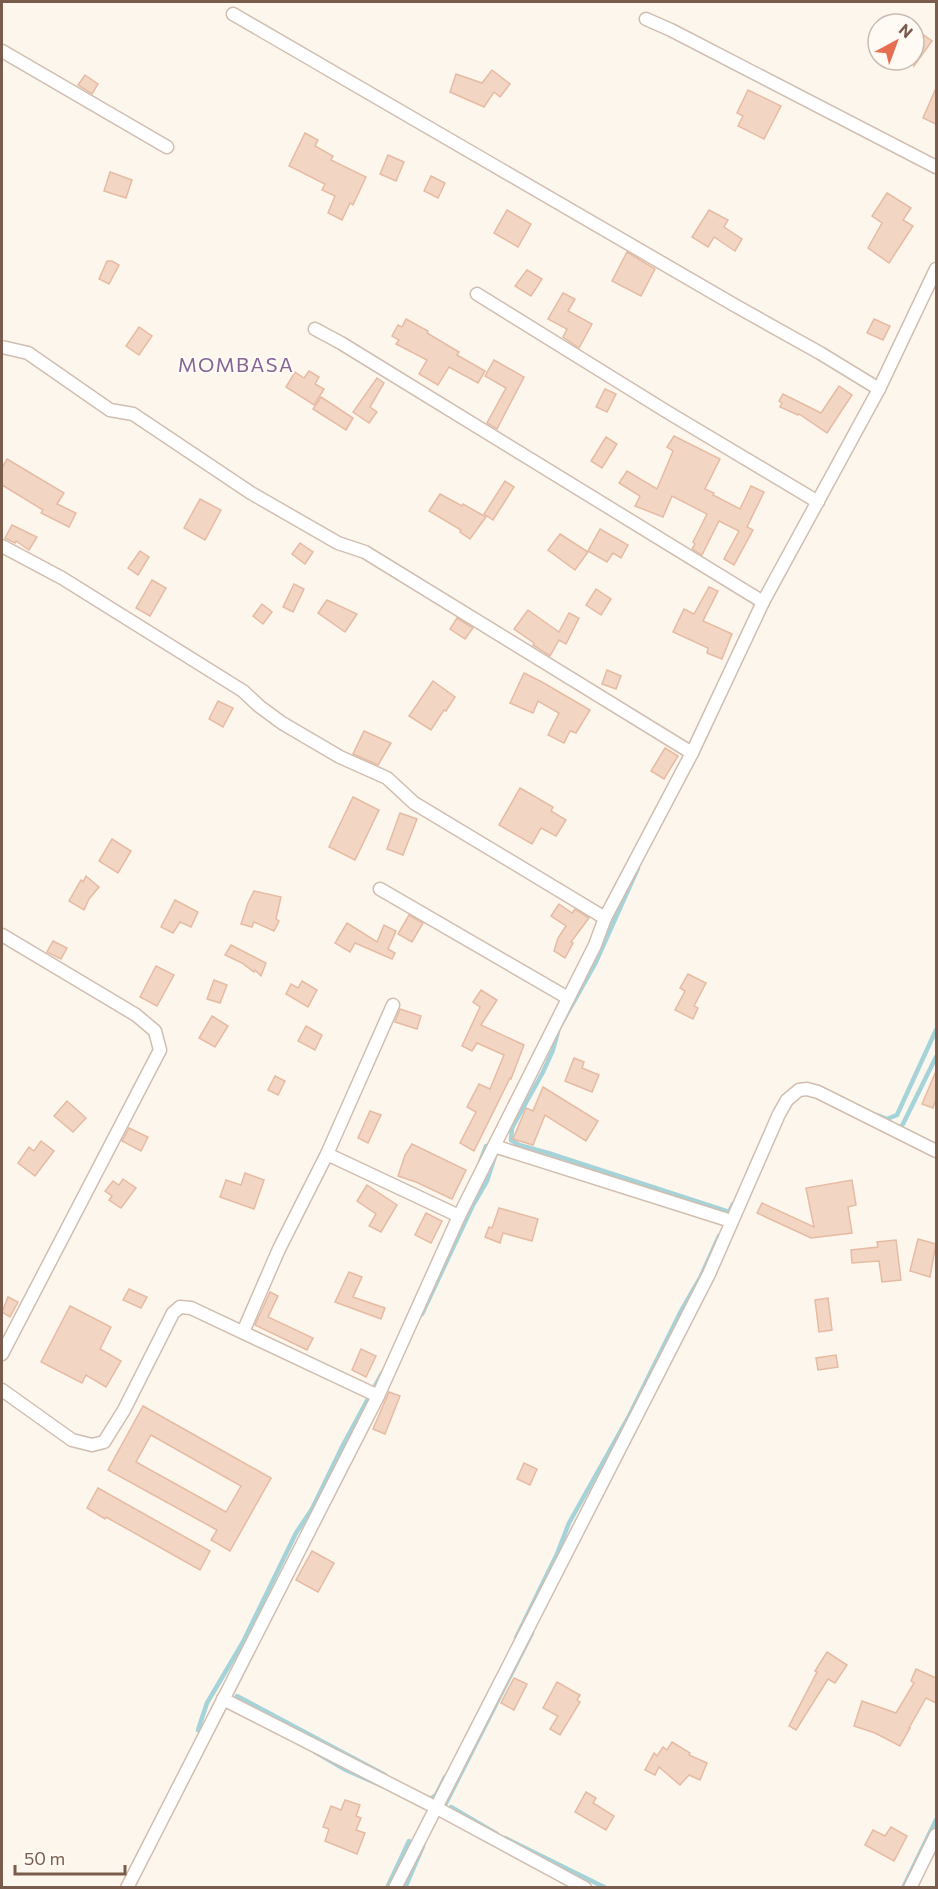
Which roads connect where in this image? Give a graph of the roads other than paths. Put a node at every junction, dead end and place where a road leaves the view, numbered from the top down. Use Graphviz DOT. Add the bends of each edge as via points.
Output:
graph roads {
  1 [pos="234,14"];
  2 [pos="646,19"];
  3 [pos="2,51"];
  4 [pos="167,147"];
  5 [pos="936,167"];
  6 [pos="936,269"];
  7 [pos="477,294"];
  8 [pos="315,329"];
  9 [pos="2,347"];
  10 [pos="879,389"];
  11 [pos="818,502"];
  12 [pos="2,546"];
  13 [pos="763,602"];
  14 [pos="692,753"];
  15 [pos="380,889"];
  16 [pos="605,918"];
  17 [pos="2,935"];
  18 [pos="568,998"];
  19 [pos="393,1005"];
  20 [pos="494,1146"];
  21 [pos="936,1151"];
  22 [pos="327,1154"];
  23 [pos="459,1216"];
  24 [pos="731,1221"];
  25 [pos="243,1332"];
  26 [pos="2,1354"];
  27 [pos="2,1390"];
  28 [pos="378,1396"];
  29 [pos="223,1699"];
  30 [pos="435,1807"];
  31 [pos="936,1835"];
  32 [pos="127,1887"];
  33 [pos="395,1887"];
  34 [pos="585,1887"];
  35 [pos="910,1887"];
  1 -- 10 [label="street"];
  2 -- 5 [label="street"];
  3 -- 4 [label="street"];
  6 -- 10 [label="street"];
  7 -- 11 [label="street"];
  8 -- 13 [label="street"];
  9 -- 14 [label="street" via="28,353 110,410 133,414 251,493 338,543 365,552"];
  10 -- 11 [label="street"];
  11 -- 13 [label="street"];
  12 -- 16 [label="street" via="62,578 243,692 282,723 387,778 414,803"];
  13 -- 14 [label="street"];
  14 -- 16 [label="street"];
  15 -- 18 [label="street"];
  16 -- 18 [label="street"];
  17 -- 26 [label="street" via="136,1015 154,1031 160,1050"];
  18 -- 20 [label="street"];
  19 -- 22 [label="street"];
  20 -- 23 [label="street"];
  20 -- 24 [label="street"];
  21 -- 24 [label="street" via="818,1092 799,1090 779,1114"];
  22 -- 23 [label="street"];
  22 -- 25 [label="street"];
  23 -- 28 [label="street"];
  24 -- 30 [label="street" via="709,1274"];
  25 -- 27 [label="street" via="180,1307 173,1313 104,1442 92,1445 72,1440"];
  25 -- 28 [label="street"];
  28 -- 29 [label="street"];
  29 -- 30 [label="street"];
  29 -- 32 [label="street"];
  30 -- 33 [label="street"];
  30 -- 34 [label="street"];
  31 -- 35 [label="street"];
}
